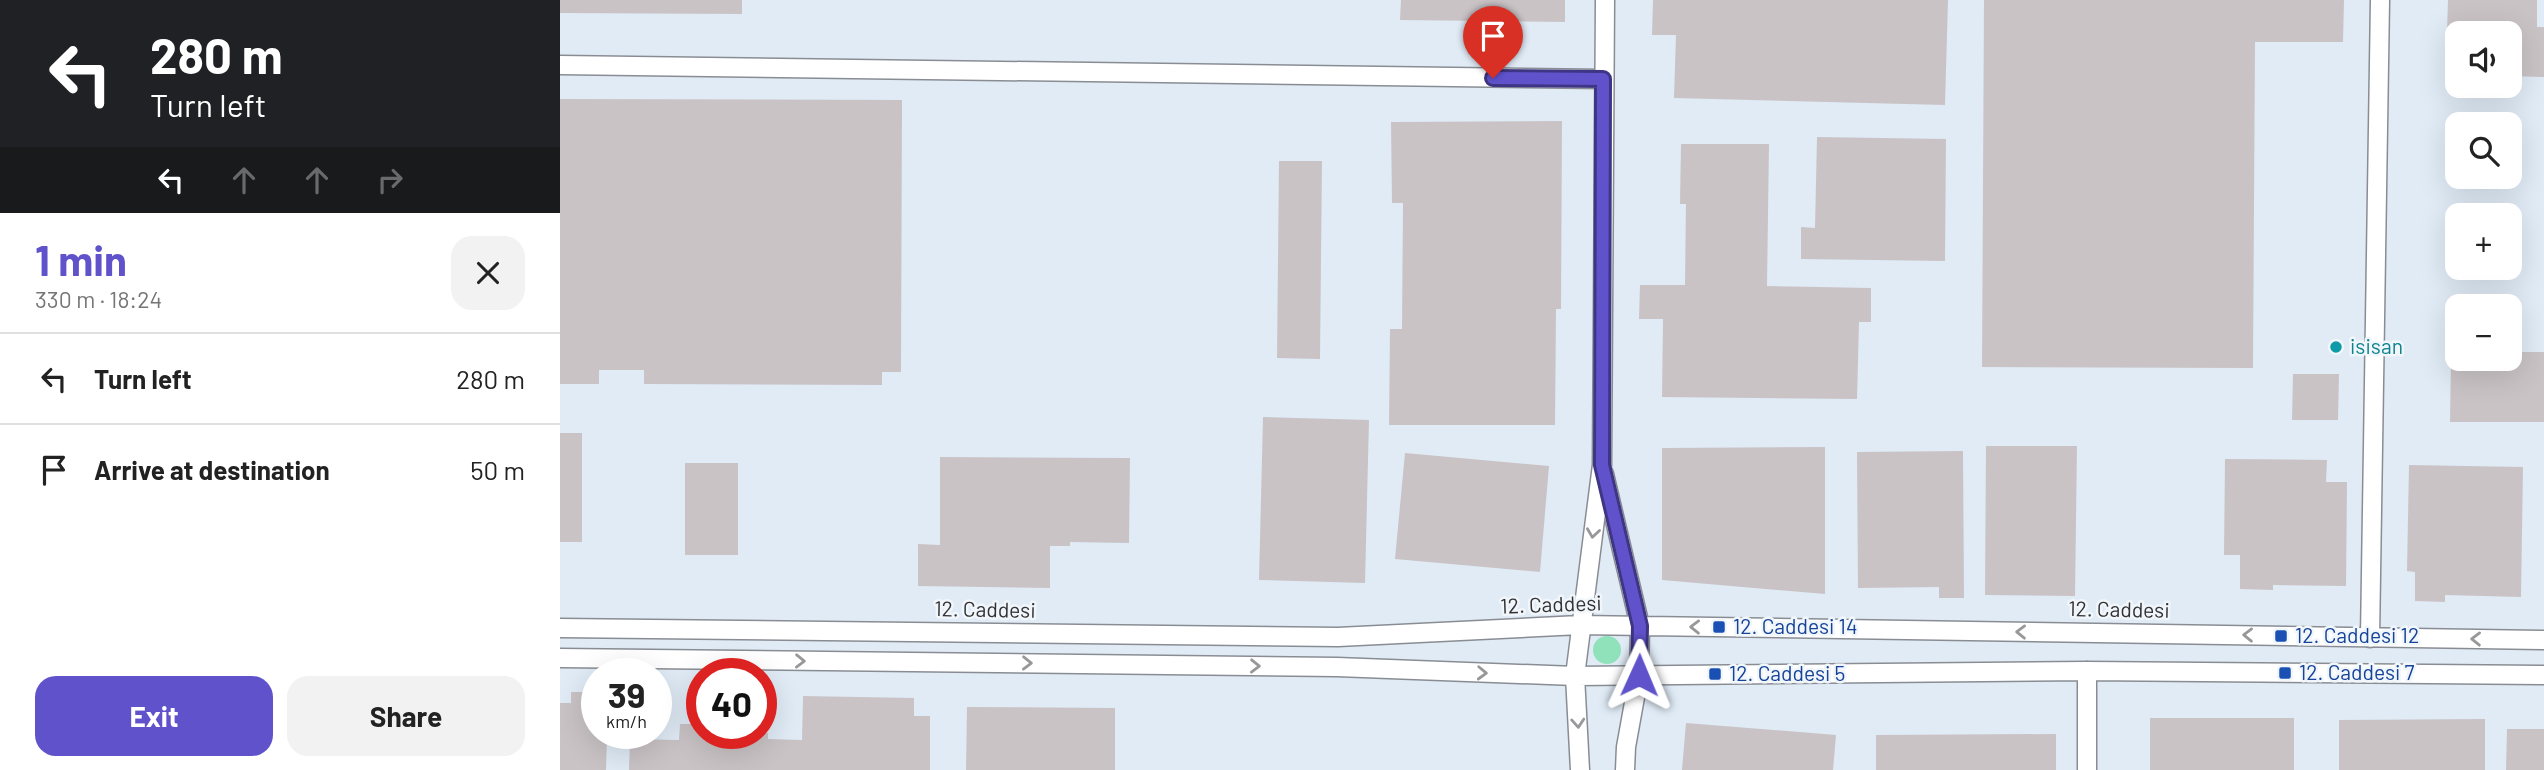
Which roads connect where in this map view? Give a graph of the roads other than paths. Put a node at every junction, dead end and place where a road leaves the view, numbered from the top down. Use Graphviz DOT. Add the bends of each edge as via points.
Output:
graph roads {
  1 [pos="1605,0"];
  2 [pos="2380,0"];
  3 [pos="560,65"];
  4 [pos="1603,79"];
  5 [pos="1602,465"];
  6 [pos="1580,625"];
  7 [pos="1640,626"];
  8 [pos="560,628"];
  9 [pos="2370,638"];
  10 [pos="2544,640"];
  11 [pos="560,658"];
  12 [pos="2087,671"];
  13 [pos="1639,675"];
  14 [pos="2544,675"];
  15 [pos="1575,676"];
  16 [pos="1580,770"];
  17 [pos="1625,770"];
  18 [pos="2087,770"];
  1 -- 4 [label="street"];
  2 -- 9 [label="street"];
  3 -- 4 [label="street"];
  4 -- 5 [label="street"];
  5 -- 6 [label="street, one-way"];
  5 -- 7 [label="street"];
  6 -- 7 [label="street, 12. Caddesi"];
  6 -- 8 [label="street, 12. Caddesi" via="1338,637"];
  6 -- 15 [label="street"];
  9 -- 7 [label="street, 12. Caddesi, one-way"];
  7 -- 13 [label="street"];
  10 -- 9 [label="street, 12. Caddesi, one-way"];
  11 -- 15 [label="street, one-way" via="1337,667"];
  12 -- 13 [label="street"];
  12 -- 14 [label="street"];
  12 -- 18 [label="street"];
  13 -- 15 [label="street"];
  13 -- 17 [label="street"];
  15 -- 16 [label="street, one-way"];
}
